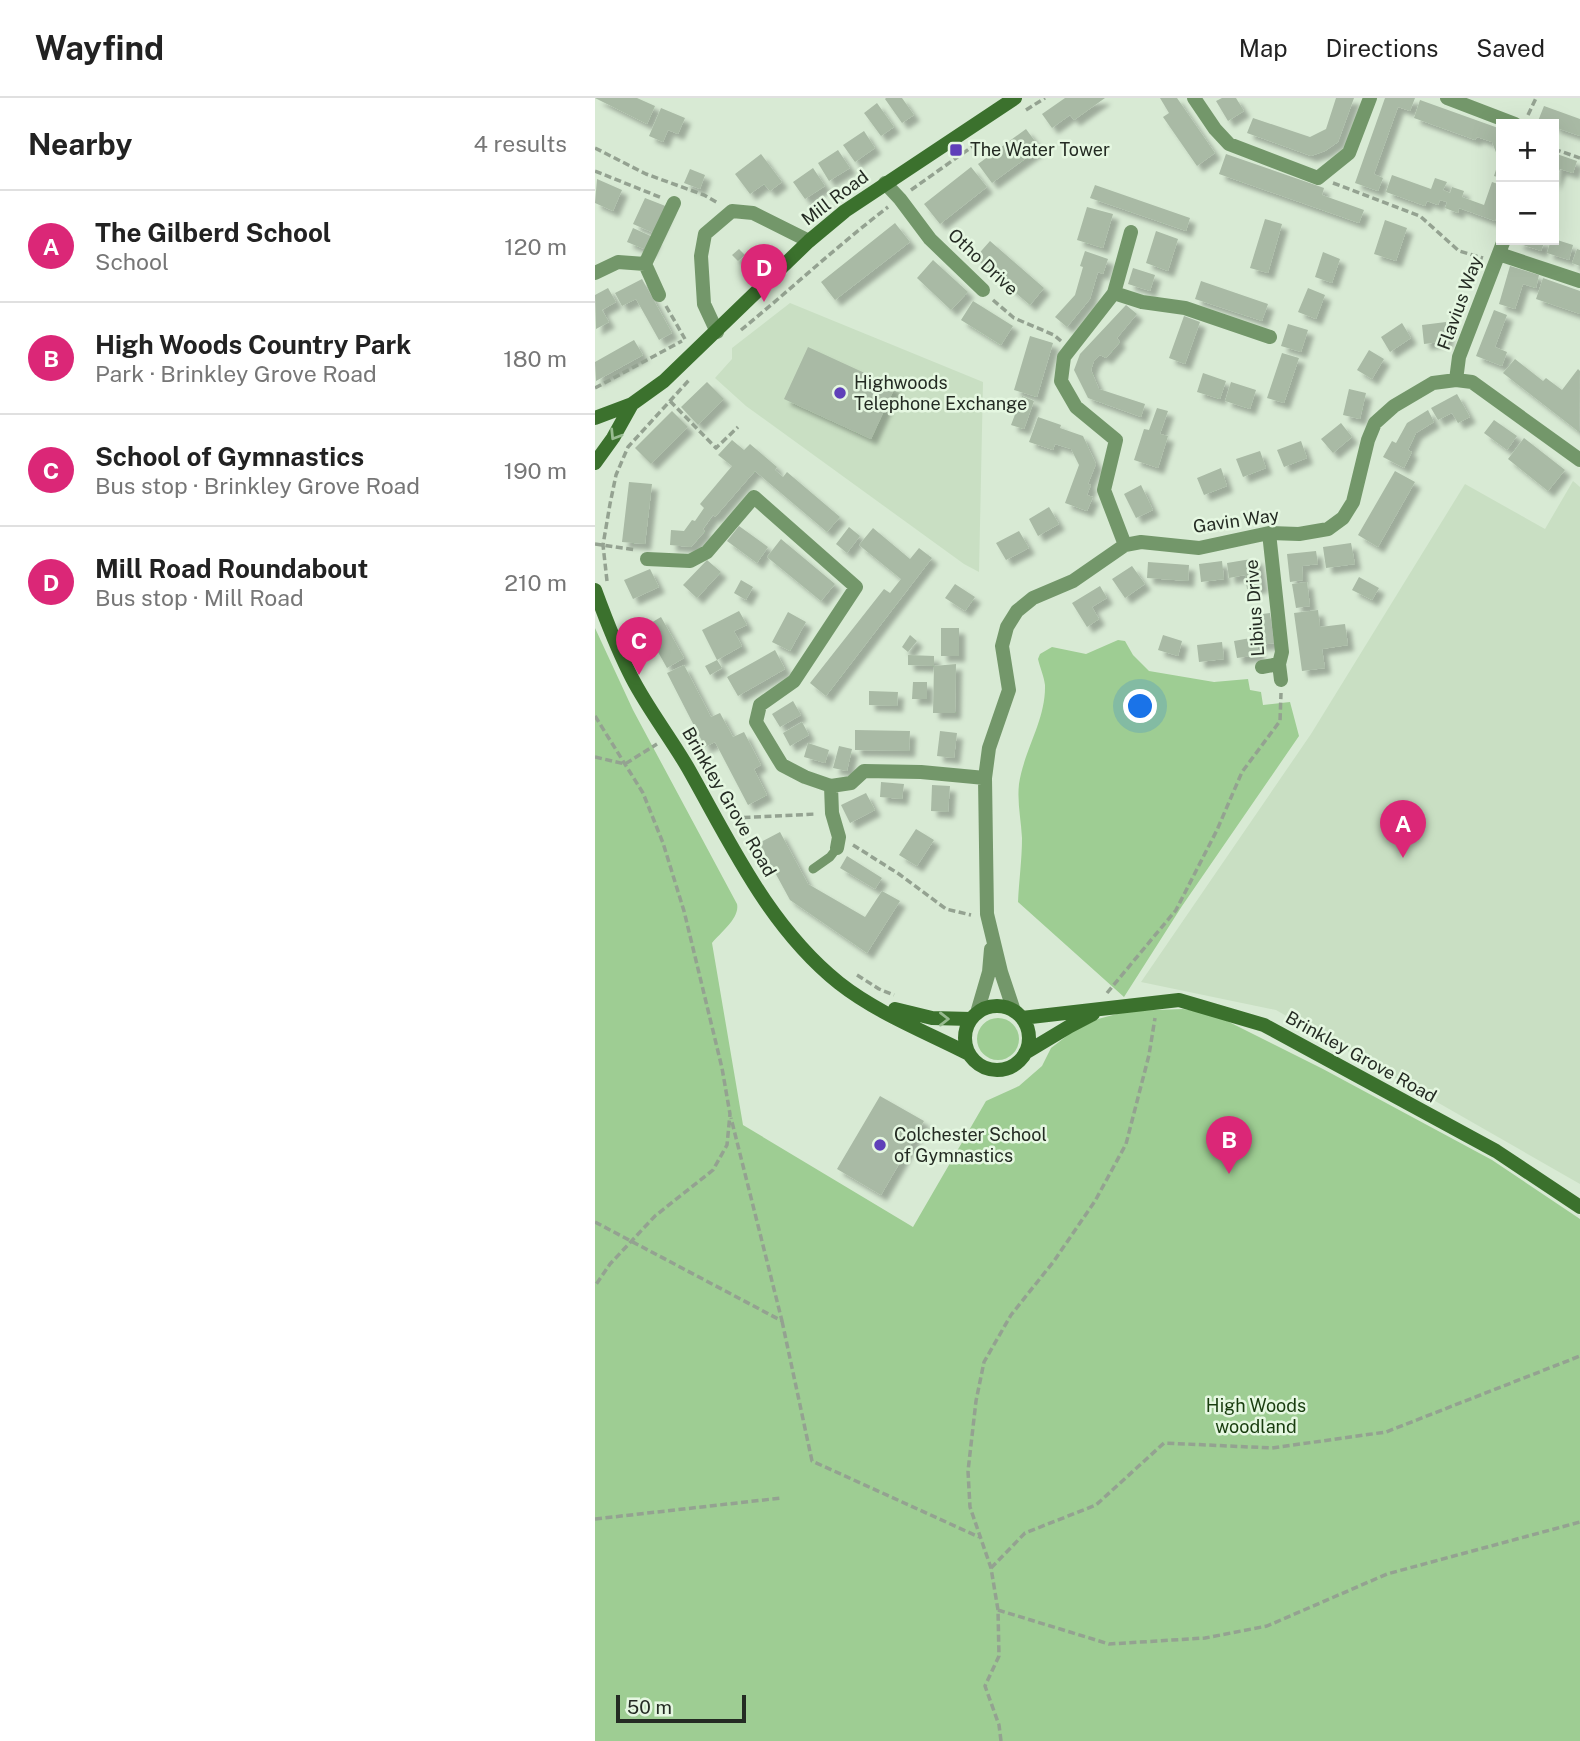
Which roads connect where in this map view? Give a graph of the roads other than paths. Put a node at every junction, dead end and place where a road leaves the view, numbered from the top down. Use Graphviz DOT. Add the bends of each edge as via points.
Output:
graph roads {
  1 [pos="1015,98"];
  2 [pos="1194,98"];
  3 [pos="1370,98"];
  4 [pos="1447,98"];
  5 [pos="1502,119"];
  6 [pos="885,183"];
  7 [pos="674,203"];
  8 [pos="1131,232"];
  9 [pos="809,242"];
  10 [pos="1499,252"];
  11 [pos="645,264"];
  12 [pos="595,273"];
  13 [pos="1580,281"];
  14 [pos="983,290"];
  15 [pos="1114,293"];
  16 [pos="659,295"];
  17 [pos="717,332"];
  18 [pos="1270,337"];
  19 [pos="1456,380"];
  20 [pos="632,404"];
  21 [pos="595,418"];
  22 [pos="1580,460"];
  23 [pos="595,463"];
  24 [pos="1269,533"];
  25 [pos="1125,545"];
  26 [pos="647,559"];
  27 [pos="601,586"];
  28 [pos="1279,664"];
  29 [pos="1262,667"];
  30 [pos="1281,680"];
  31 [pos="985,778"];
  32 [pos="831,786"];
  33 [pos="838,842"];
  34 [pos="813,869"];
  35 [pos="992,941"];
  36 [pos="870,1003"];
  37 [pos="1100,1009"];
  38 [pos="1018,1015"];
  39 [pos="974,1016"];
  40 [pos="1025,1053"];
  41 [pos="969,1054"];
  42 [pos="1580,1208"];
  1 -- 6 [label="street, Mill Road"];
  2 -- 3 [label="street" via="1229,144 1318,178 1349,153"];
  4 -- 5 [label="street"];
  6 -- 9 [label="street, Mill Road"];
  6 -- 14 [label="street, Otho Drive" via="930,239"];
  7 -- 11 [label="street"];
  8 -- 15 [label="street"];
  9 -- 17 [label="street, Mill Road"];
  9 -- 17 [label="street" via="753,213 732,211 705,234 701,256 704,304"];
  10 -- 13 [label="street"];
  10 -- 19 [label="street, Flavius Way" via="1459,357"];
  11 -- 12 [label="street" via="618,262"];
  11 -- 16 [label="street"];
  15 -- 18 [label="street" via="1185,308"];
  15 -- 25 [label="street" via="1064,357 1061,381 1076,407 1116,440 1104,491"];
  17 -- 20 [label="street, Mill Road"];
  19 -- 22 [label="street" via="1472,382"];
  19 -- 24 [label="street, Gavin Way" via="1433,383 1375,423 1353,502 1343,519 1328,529"];
  20 -- 21 [label="street, Mill Road"];
  20 -- 23 [label="street, Mill Road, one-way"];
  24 -- 25 [label="street, Gavin Way" via="1199,548 1141,542"];
  24 -- 28 [label="street, Libius Drive" via="1282,652"];
  25 -- 31 [label="street" via="1073,581 1033,598 1007,627 1002,646 1009,690 989,748"];
  26 -- 32 [label="street" via="689,561 707,552 754,497 856,587 794,681 760,705 756,722 782,765"];
  27 -- 36 [label="street, Brinkley Grove Road" via="607,625 633,680 766,904 797,944"];
  28 -- 29 [label="street"];
  28 -- 30 [label="street, Libius Drive"];
  31 -- 32 [label="street" via="864,771 851,783"];
  31 -- 35 [label="street" via="987,914"];
  32 -- 33 [label="street"];
  33 -- 34 [label="lane" via="830,857"];
  35 -- 38 [label="street"];
  35 -- 39 [label="street" via="989,972"];
  36 -- 39 [label="street, Brinkley Grove Road, one-way" via="932,1018"];
  36 -- 41 [label="street, Brinkley Grove Road"];
  37 -- 38 [label="street, Brinkley Grove Road"];
  37 -- 40 [label="street, Brinkley Grove Road"];
  37 -- 42 [label="street, Brinkley Grove Road" via="1179,1000 1264,1025 1496,1152"];
  38 -- 39 [label="street" via="1004,1006 993,1006"];
  38 -- 40 [label="street" via="1028,1028"];
  39 -- 41 [label="street" via="965,1032"];
  40 -- 41 [label="street" via="1019,1062 1002,1069 981,1065"];
}
